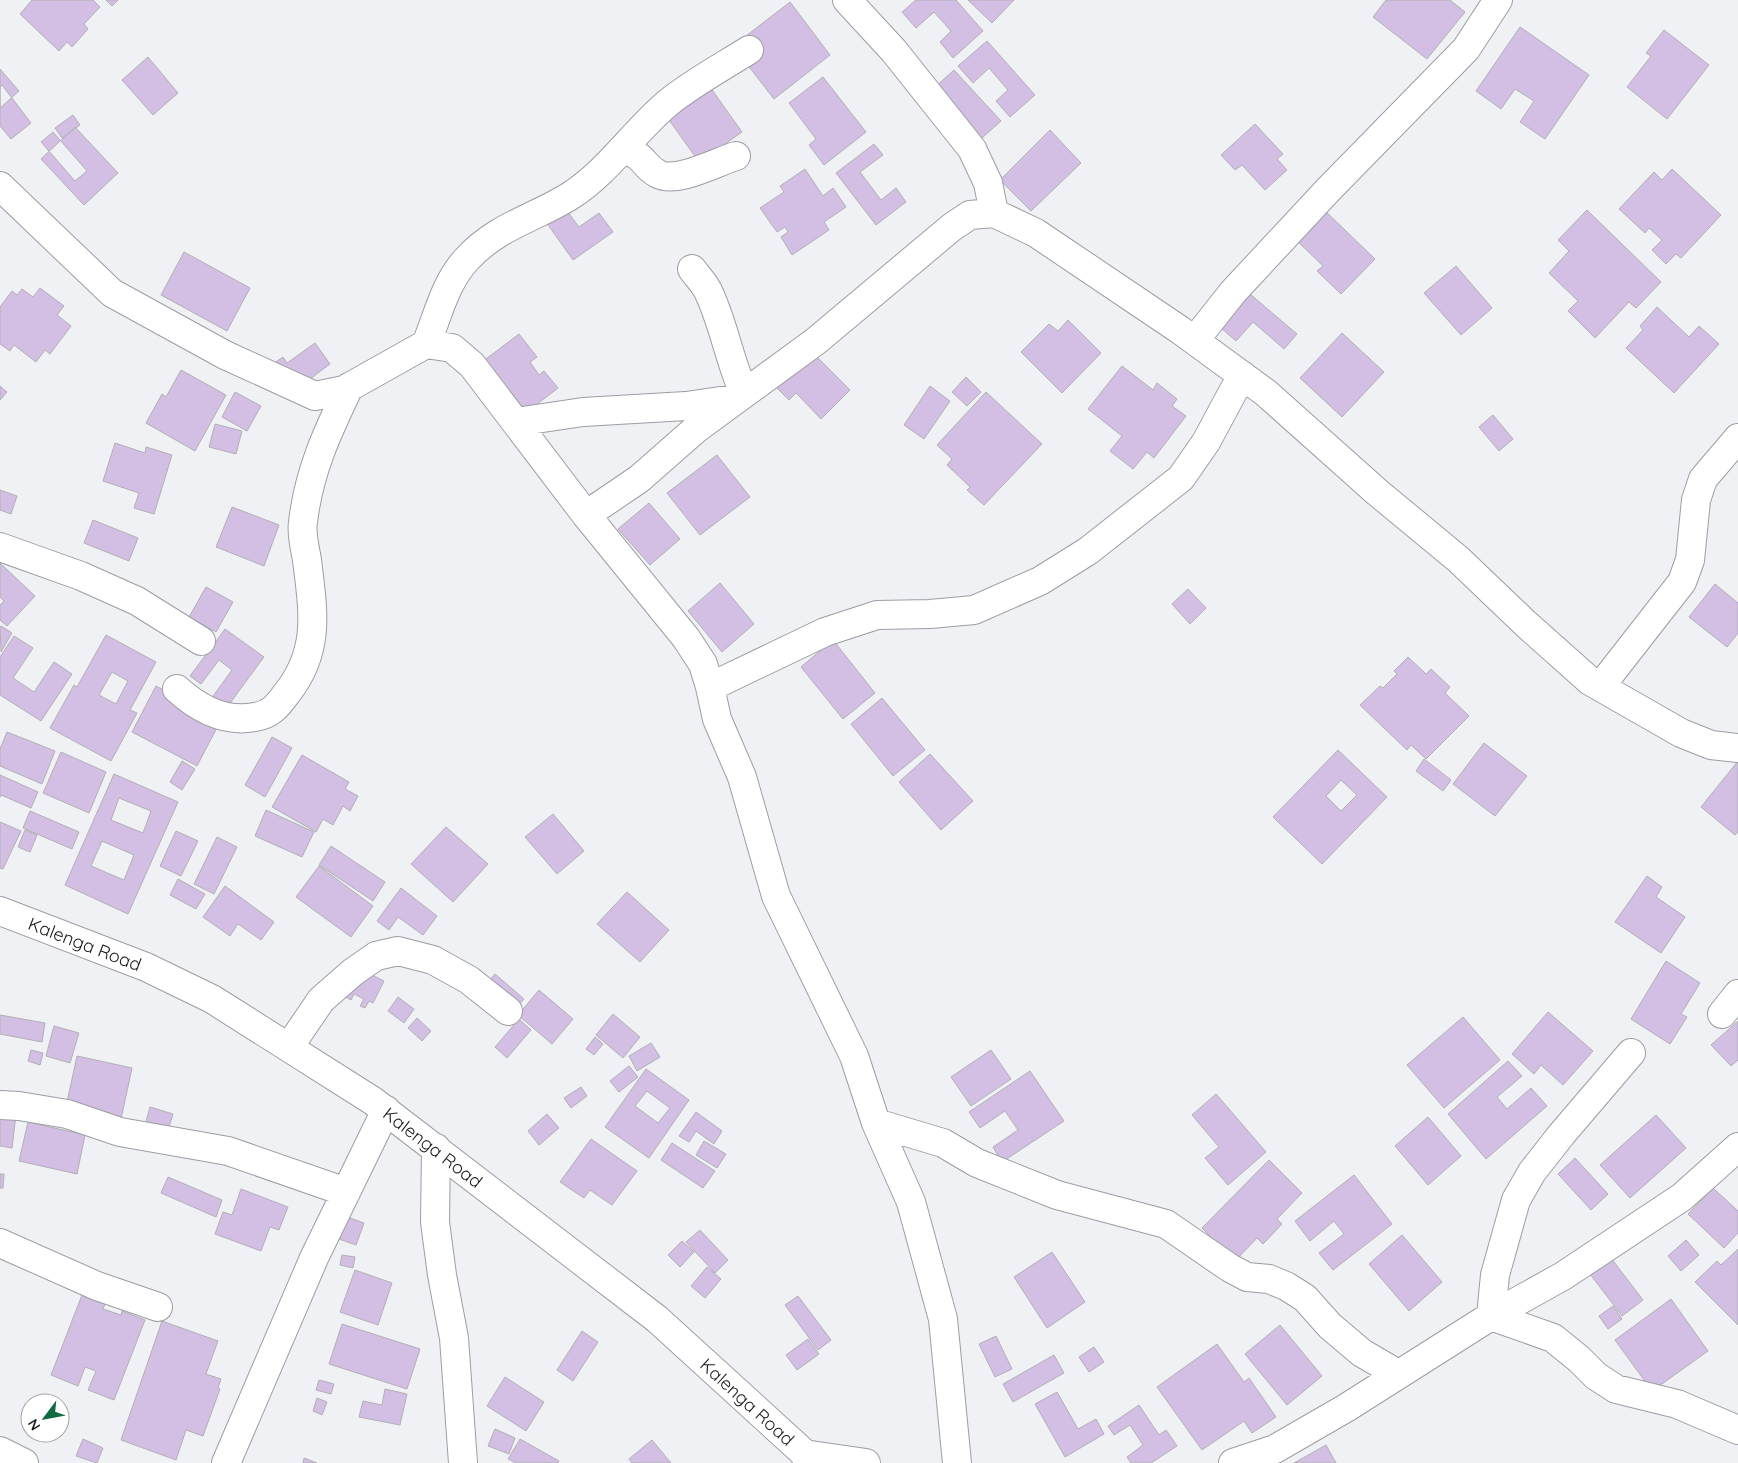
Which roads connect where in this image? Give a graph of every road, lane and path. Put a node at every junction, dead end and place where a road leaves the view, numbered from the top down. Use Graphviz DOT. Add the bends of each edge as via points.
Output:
graph roads {
  1 [pos="847,0"];
  2 [pos="1498,0"];
  3 [pos="749,50"];
  4 [pos="623,150"];
  5 [pos="736,156"];
  6 [pos="0,186"];
  7 [pos="994,213"];
  8 [pos="692,269"];
  9 [pos="1194,340"];
  10 [pos="426,344"];
  11 [pos="1242,375"];
  12 [pos="349,387"];
  13 [pos="740,396"];
  14 [pos="516,422"];
  15 [pos="1738,438"];
  16 [pos="586,515"];
  17 [pos="0,547"];
  18 [pos="201,641"];
  19 [pos="710,687"];
  20 [pos="1600,687"];
  21 [pos="177,689"];
  22 [pos="1738,748"];
  23 [pos="0,911"];
  24 [pos="508,1011"];
  25 [pos="289,1047"];
  26 [pos="1631,1053"];
  27 [pos="0,1105"];
  28 [pos="386,1110"];
  29 [pos="876,1122"];
  30 [pos="1738,1147"];
  31 [pos="436,1148"];
  32 [pos="346,1192"];
  33 [pos="0,1242"];
  34 [pos="158,1307"];
  35 [pos="1491,1316"];
  36 [pos="1398,1374"];
  37 [pos="1738,1430"];
  38 [pos="0,1451"];
  39 [pos="810,1458"];
  40 [pos="24,1463"];
  41 [pos="226,1463"];
  42 [pos="463,1463"];
  43 [pos="866,1463"];
  44 [pos="957,1463"];
  45 [pos="1233,1463"];
  1 -- 7 [label="street" via="894,51 972,149 988,183"];
  2 -- 9 [label="street" via="1466,49 1328,190"];
  3 -- 4 [label="street" via="669,102"];
  4 -- 5 [label="street" via="642,157 657,173 671,177"];
  4 -- 10 [label="street" via="569,197 512,225 465,260 451,283"];
  6 -- 12 [label="street" via="112,293 183,334 315,396"];
  7 -- 9 [label="street" via="1036,233"];
  7 -- 13 [label="street" via="970,215 952,226 816,341"];
  8 -- 13 [label="street" via="708,289 718,315"];
  9 -- 11 [label="street"];
  10 -- 12 [label="street"];
  10 -- 14 [label="street" via="452,348 472,365"];
  11 -- 19 [label="street" via="1206,442 1181,478 1088,551 1040,582 974,610 877,615 825,632"];
  11 -- 20 [label="street" via="1458,559 1526,624"];
  12 -- 21 [label="street" via="309,480 302,525 313,604 313,635 304,665 292,687 275,709 264,716 241,720 213,713"];
  13 -- 14 [label="street" via="686,406 583,412"];
  13 -- 16 [label="street" via="638,479"];
  14 -- 16 [label="street"];
  15 -- 20 [label="street" via="1704,479 1696,500 1690,560 1682,582"];
  16 -- 19 [label="street" via="686,638 702,664"];
  17 -- 18 [label="street" via="81,576 137,601"];
  19 -- 29 [label="street" via="717,719 742,776 776,896 854,1056"];
  20 -- 22 [label="street" via="1681,733 1711,745"];
  23 -- 25 [label="street, Kalenga Road" via="146,967 212,999"];
  24 -- 25 [label="street" via="469,980 433,960 398,951 376,956 321,1000"];
  25 -- 28 [label="street, Kalenga Road"];
  26 -- 35 [label="street" via="1555,1142 1516,1200 1495,1275"];
  27 -- 32 [label="street" via="67,1114 120,1132 228,1151"];
  28 -- 31 [label="street, Kalenga Road"];
  28 -- 32 [label="street"];
  29 -- 36 [label="street" via="943,1143 977,1163 1057,1195 1166,1224 1230,1268 1248,1277 1269,1279 1305,1298 1330,1326 1362,1353"];
  29 -- 44 [label="street" via="911,1202 943,1319"];
  30 -- 35 [label="street" via="1682,1197 1563,1276"];
  31 -- 39 [label="street, Kalenga Road" via="657,1319"];
  31 -- 42 [label="street" via="435,1222 454,1338"];
  32 -- 41 [label="street" via="314,1258"];
  33 -- 34 [label="street" via="97,1286"];
  35 -- 36 [label="street"];
  35 -- 37 [label="street" via="1553,1338 1616,1389 1677,1404"];
  36 -- 45 [label="street" via="1275,1449"];
  38 -- 40 [label="street"];
  39 -- 43 [label="street"];
}
